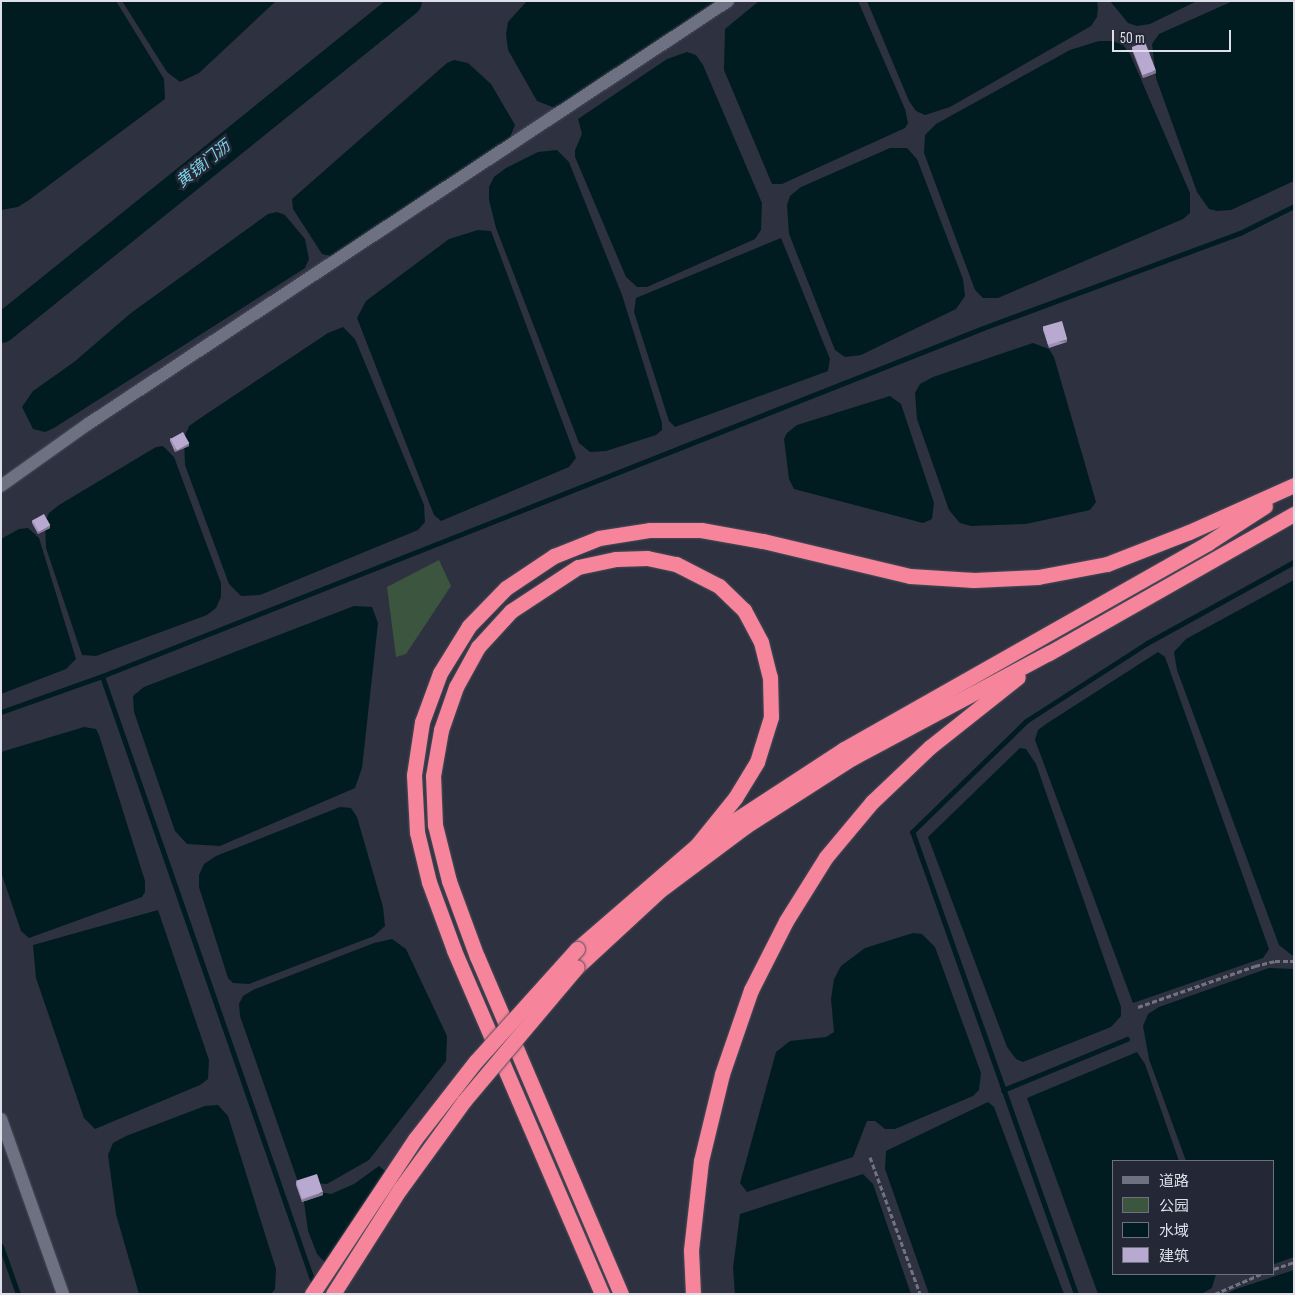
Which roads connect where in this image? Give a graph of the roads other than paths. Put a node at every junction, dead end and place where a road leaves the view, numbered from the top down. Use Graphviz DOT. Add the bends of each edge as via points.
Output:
graph roads {
  1 [pos="728,1"];
  2 [pos="1,486"];
  3 [pos="1294,486"];
  4 [pos="1294,514"];
  5 [pos="1049,653"];
  6 [pos="848,753"];
  7 [pos="697,845"];
  8 [pos="1,1119"];
  9 [pos="63,1294"];
  10 [pos="312,1294"];
  11 [pos="333,1294"];
  12 [pos="602,1294"];
  13 [pos="621,1294"];
  14 [pos="693,1294"];
  1 -- 2 [label="street" via="88,424"];
  3 -- 6 [label="highway" via="1208,543"];
  3 -- 12 [label="highway" via="1107,564 1038,577 974,580 910,576 763,541 701,530 650,530 599,538 554,556 506,588 469,626 440,673 422,722 414,775 417,832 429,882 454,950"];
  4 -- 5 [label="highway"];
  5 -- 6 [label="highway"];
  5 -- 14 [label="highway" via="930,747 872,802 826,857 786,921 751,990 722,1074 701,1161 691,1250"];
  6 -- 7 [label="highway"];
  6 -- 11 [label="highway, bridge" via="659,891 577,967 464,1101 400,1189"];
  7 -- 10 [label="highway, bridge" via="577,949 476,1061 416,1138"];
  7 -- 13 [label="highway" via="735,798 757,762 771,717 770,678 761,642 744,610 719,586 676,564 647,558 616,559 578,567 511,611 478,647 456,687 441,730 433,776 436,824 452,890 477,957"];
  8 -- 9 [label="street"];
}
